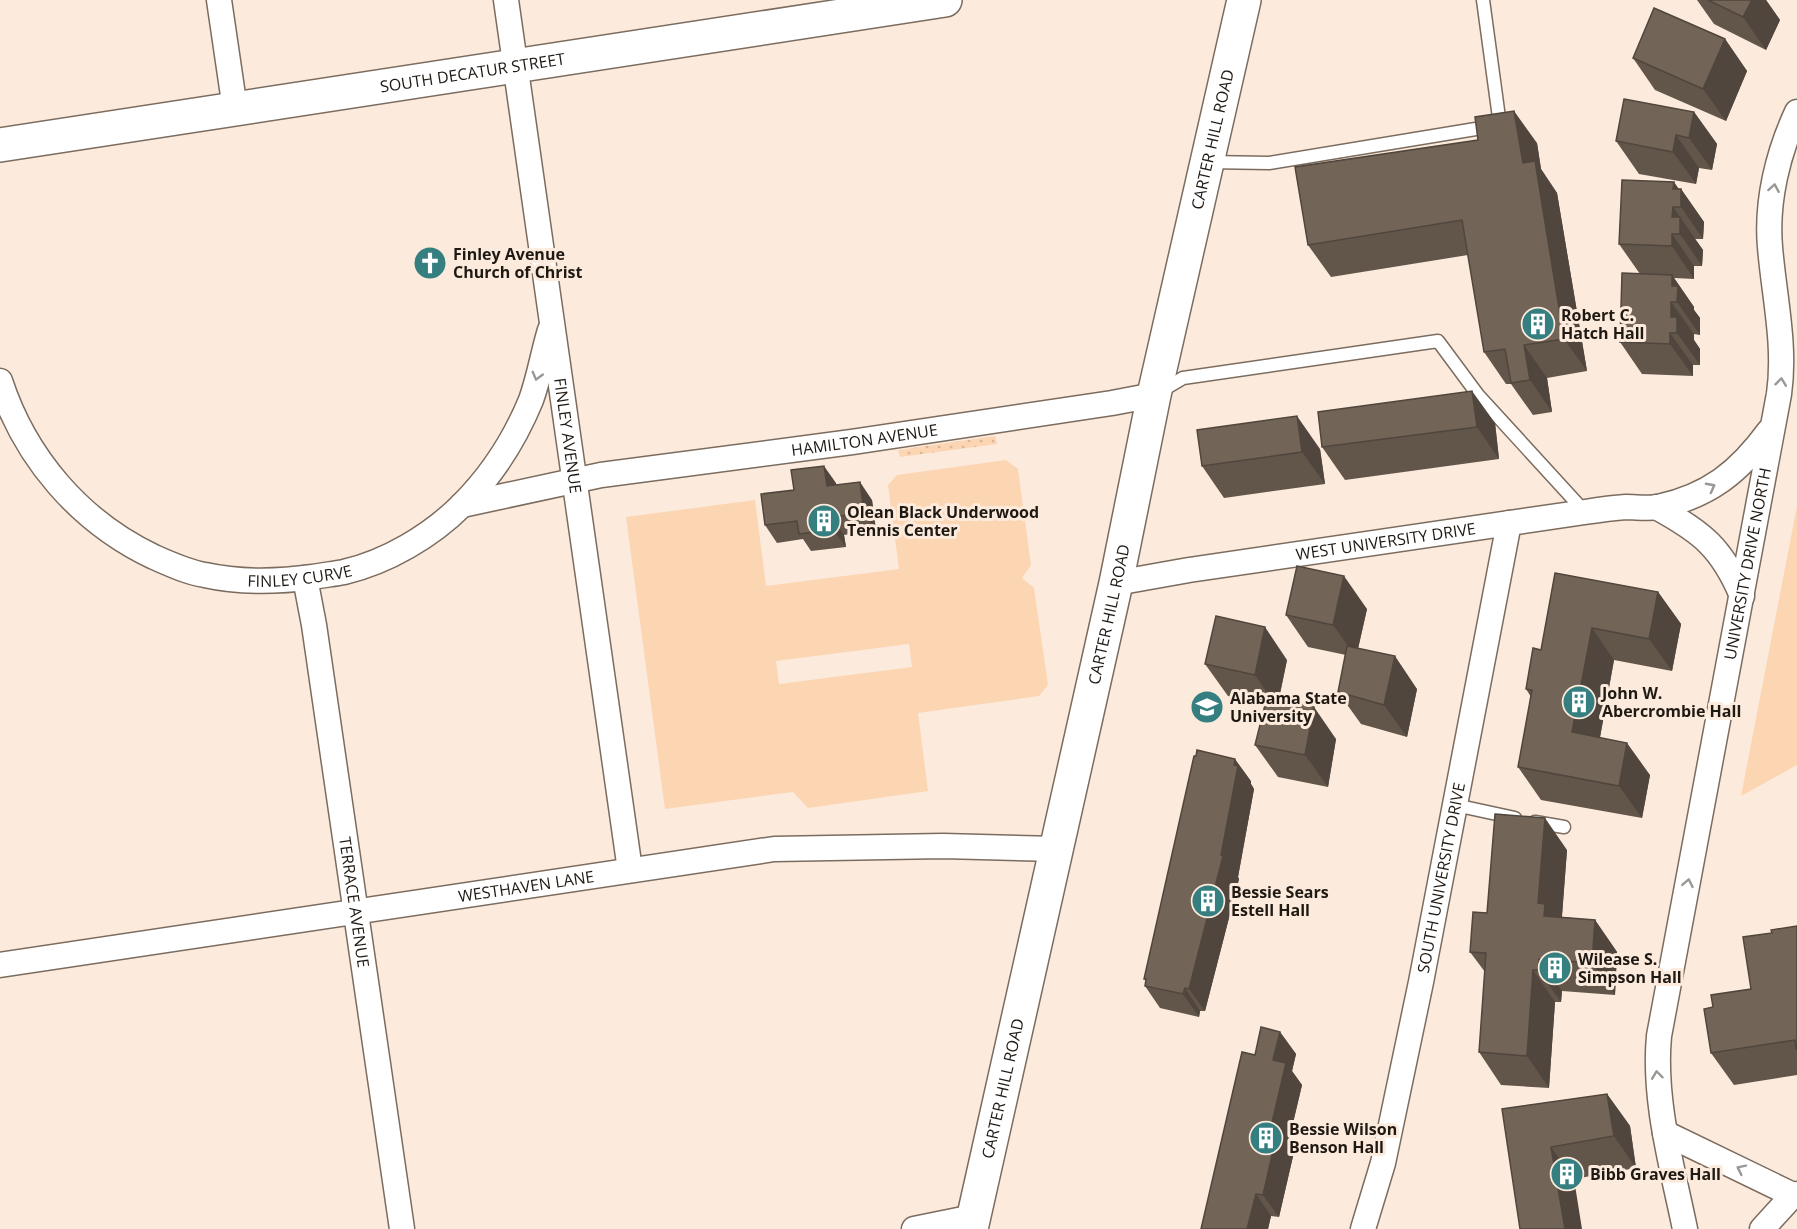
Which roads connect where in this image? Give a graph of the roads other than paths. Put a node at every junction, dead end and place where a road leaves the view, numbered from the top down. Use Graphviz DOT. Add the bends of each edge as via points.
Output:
graph roads {
  1 [pos="219,0"];
  2 [pos="506,0"];
  3 [pos="945,0"];
  4 [pos="1244,0"];
  5 [pos="1483,0"];
  6 [pos="517,66"];
  7 [pos="235,109"];
  8 [pos="1797,112"];
  9 [pos="0,145"];
  10 [pos="1206,162"];
  11 [pos="552,319"];
  12 [pos="0,381"];
  13 [pos="1154,395"];
  14 [pos="1772,427"];
  15 [pos="576,481"];
  16 [pos="462,505"];
  17 [pos="1656,507"];
  18 [pos="1585,512"];
  19 [pos="1509,523"];
  20 [pos="305,578"];
  21 [pos="1116,583"];
  22 [pos="1742,596"];
  23 [pos="1455,805"];
  24 [pos="1564,827"];
  25 [pos="1056,849"];
  26 [pos="630,870"];
  27 [pos="354,911"];
  28 [pos="0,965"];
  29 [pos="1665,1133"];
  30 [pos="1795,1195"];
  31 [pos="972,1223"];
  32 [pos="402,1229"];
  33 [pos="914,1229"];
  34 [pos="1363,1229"];
  35 [pos="1685,1229"];
  36 [pos="1762,1229"];
  1 -- 7 [label="street"];
  2 -- 6 [label="street, FINLEY AVENUE"];
  3 -- 6 [label="main road, SOUTH DECATUR STREET"];
  4 -- 10 [label="main road, CARTER HILL ROAD"];
  5 -- 10 [label="lane" via="1500,125 1269,163"];
  6 -- 7 [label="main road, SOUTH DECATUR STREET"];
  6 -- 11 [label="street, FINLEY AVENUE"];
  7 -- 9 [label="main road, SOUTH DECATUR STREET"];
  14 -- 8 [label="street, UNIVERSITY DRIVE NORTH, one-way" via="1782,374 1769,224 1780,157"];
  10 -- 13 [label="main road, CARTER HILL ROAD"];
  11 -- 15 [label="street, FINLEY AVENUE"];
  11 -- 16 [label="street, FINLEY CURVE, one-way" via="531,398 512,441"];
  12 -- 20 [label="street, FINLEY CURVE" via="20,430 55,482 106,529 138,549 202,575 276,582"];
  13 -- 15 [label="street, HAMILTON AVENUE"];
  13 -- 18 [label="lane" via="1183,378 1438,341 1478,395"];
  13 -- 21 [label="main road, CARTER HILL ROAD"];
  17 -- 14 [label="street, WEST UNIVERSITY DRIVE, one-way" via="1717,484 1738,469"];
  14 -- 22 [label="street, UNIVERSITY DRIVE NORTH"];
  15 -- 16 [label="street, HAMILTON AVENUE"];
  15 -- 26 [label="street, FINLEY AVENUE"];
  16 -- 20 [label="street, FINLEY CURVE" via="430,531 384,558 345,572"];
  17 -- 18 [label="street, WEST UNIVERSITY DRIVE"];
  17 -- 22 [label="street, WEST UNIVERSITY DRIVE" via="1717,549"];
  18 -- 19 [label="street, WEST UNIVERSITY DRIVE"];
  19 -- 21 [label="street, WEST UNIVERSITY DRIVE"];
  19 -- 23 [label="street, SOUTH UNIVERSITY DRIVE"];
  20 -- 27 [label="street, TERRACE AVENUE"];
  21 -- 25 [label="main road, CARTER HILL ROAD"];
  29 -- 22 [label="street, UNIVERSITY DRIVE NORTH, one-way" via="1656,1066 1659,1036"];
  23 -- 24 [label="lane"];
  23 -- 34 [label="street, SOUTH UNIVERSITY DRIVE" via="1383,1163"];
  25 -- 26 [label="street, WESTHAVEN LANE" via="774,849"];
  25 -- 31 [label="main road, CARTER HILL ROAD"];
  26 -- 27 [label="street, WESTHAVEN LANE"];
  27 -- 28 [label="street, WESTHAVEN LANE"];
  27 -- 32 [label="street, TERRACE AVENUE"];
  30 -- 29 [label="street, one-way"];
  29 -- 35 [label="street, UNIVERSITY DRIVE NORTH"];
  30 -- 36 [label="street"];
  31 -- 33 [label="street"];
}
